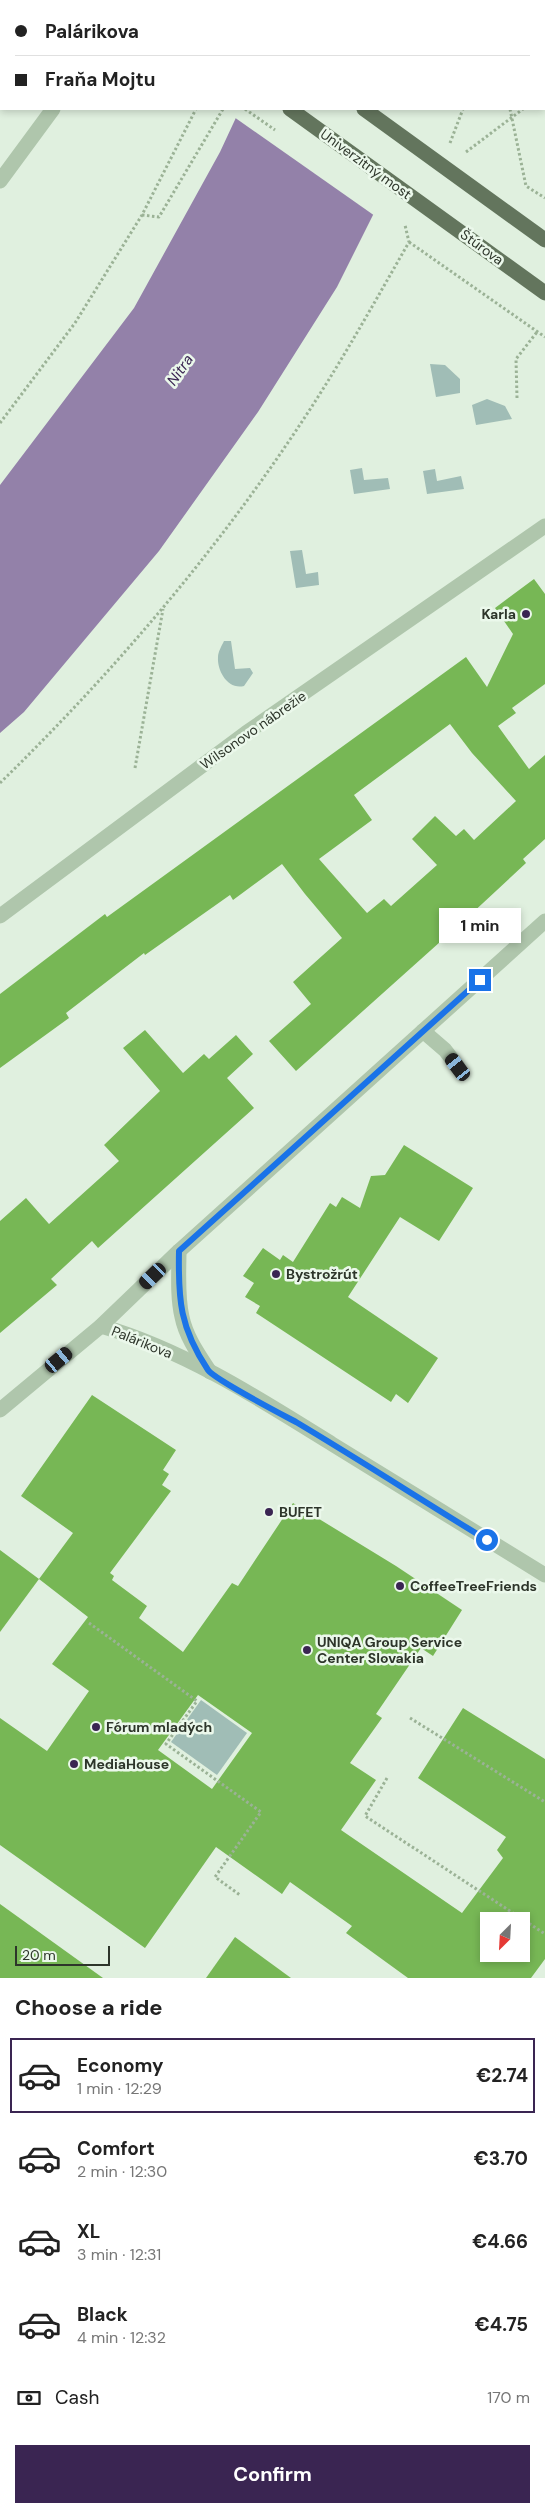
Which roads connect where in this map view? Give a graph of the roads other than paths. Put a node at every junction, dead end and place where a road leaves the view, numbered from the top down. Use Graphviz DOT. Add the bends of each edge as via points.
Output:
graph roads {
  1 [pos="51,110"];
  2 [pos="291,110"];
  3 [pos="365,110"];
  4 [pos="0,181"];
  5 [pos="418,201"];
  6 [pos="545,240"];
  7 [pos="545,293"];
  8 [pos="545,520"];
  9 [pos="545,526"];
  10 [pos="510,550"];
  11 [pos="0,916"];
  12 [pos="545,921"];
  13 [pos="423,1031"];
  14 [pos="458,1067"];
  15 [pos="179,1251"];
  16 [pos="101,1326"];
  17 [pos="210,1372"];
  18 [pos="0,1410"];
  19 [pos="545,1575"];
  1 -- 4 [label="street"];
  2 -- 5 [label="main road, Univerzitný most"];
  3 -- 6 [label="main road"];
  5 -- 7 [label="main road, Štúrova"];
  8 -- 10 [label="street, Wilsonovo nábrežie"];
  9 -- 10 [label="street, Wilsonovo nábrežie"];
  10 -- 11 [label="street, Wilsonovo nábrežie" via="246,733"];
  12 -- 13 [label="street"];
  13 -- 14 [label="street" via="445,1050"];
  13 -- 15 [label="street"];
  15 -- 16 [label="street"];
  15 -- 17 [label="street, Palárikova" via="182,1317 189,1337"];
  16 -- 17 [label="street, Palárikova" via="131,1334"];
  16 -- 18 [label="street"];
  17 -- 19 [label="street, Palárikova"];
}
